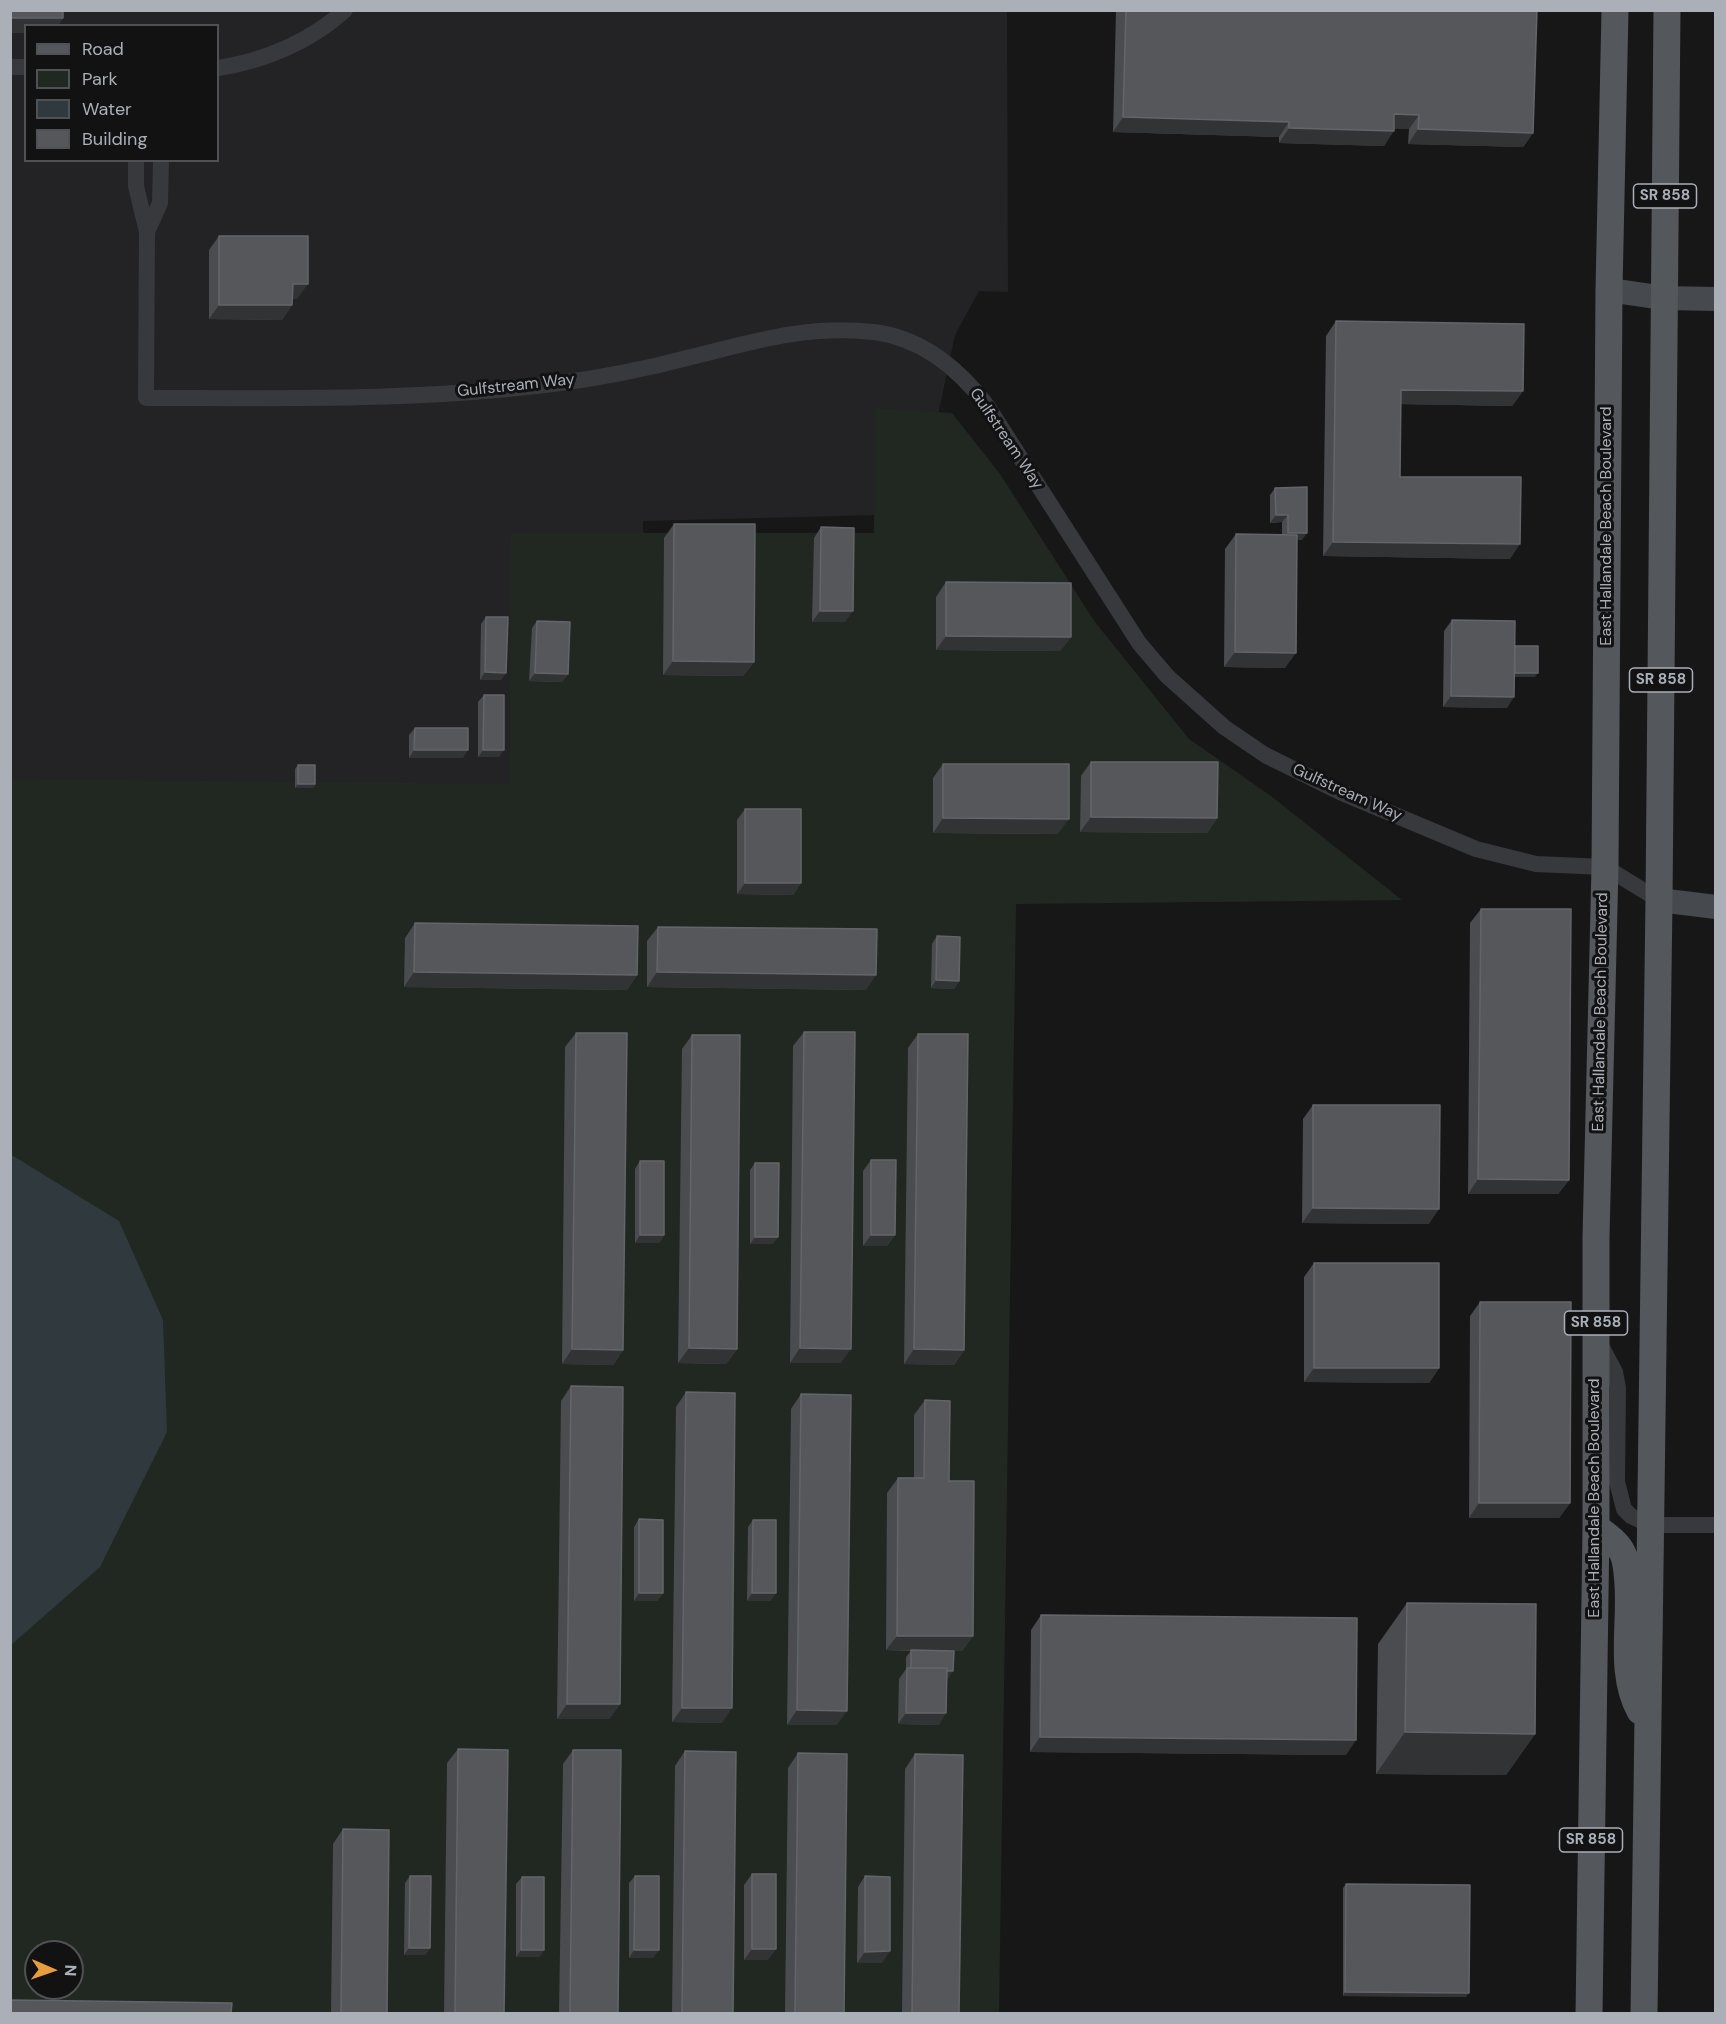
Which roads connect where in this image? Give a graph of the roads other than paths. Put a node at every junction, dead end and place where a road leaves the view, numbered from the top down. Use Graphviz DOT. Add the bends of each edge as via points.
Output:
graph roads {
  1 [pos="345,10"];
  2 [pos="1615,10"];
  3 [pos="1667,10"];
  4 [pos="219,68"];
  5 [pos="135,162"];
  6 [pos="161,162"];
  7 [pos="147,232"];
  8 [pos="1609,290"];
  9 [pos="1664,298"];
  10 [pos="1716,300"];
  11 [pos="1605,867"];
  12 [pos="1659,900"];
  13 [pos="1716,907"];
  14 [pos="1595,1331"];
  15 [pos="1650,1525"];
  16 [pos="1716,1525"];
  17 [pos="1596,1527"];
  18 [pos="1647,1722"];
  19 [pos="1589,2013"];
  20 [pos="1644,2013"];
  1 -- 4 [label="street" via="329,25 288,48 246,64"];
  2 -- 8 [label="main road, East Hallandale Beach Boulevard / SR 858"];
  3 -- 9 [label="main road, SR 858"];
  5 -- 7 [label="street" via="136,186"];
  6 -- 7 [label="street" via="160,203"];
  7 -- 11 [label="street, Gulfstream Way" via="146,398 419,396 555,384 653,366 801,331 877,333 910,342 953,368 972,386 1139,643 1167,676 1224,727 1264,755 1340,792 1476,849 1536,864"];
  8 -- 9 [label="street"];
  8 -- 11 [label="main road, East Hallandale Beach Boulevard / SR 858"];
  9 -- 10 [label="street"];
  9 -- 12 [label="main road, SR 858"];
  11 -- 12 [label="street, Gulfstream Way"];
  11 -- 14 [label="main road, East Hallandale Beach Boulevard / SR 858"];
  12 -- 13 [label="street"];
  12 -- 15 [label="main road, SR 858"];
  14 -- 15 [label="street" via="1615,1372 1618,1388 1619,1494 1627,1513"];
  14 -- 17 [label="main road, East Hallandale Beach Boulevard / SR 858"];
  15 -- 16 [label="street"];
  15 -- 18 [label="main road, SR 858"];
  17 -- 18 [label="main road" via="1622,1552 1628,1590 1629,1683"];
  17 -- 19 [label="main road, East Hallandale Beach Boulevard / SR 858"];
  18 -- 20 [label="main road, SR 858"];
}
